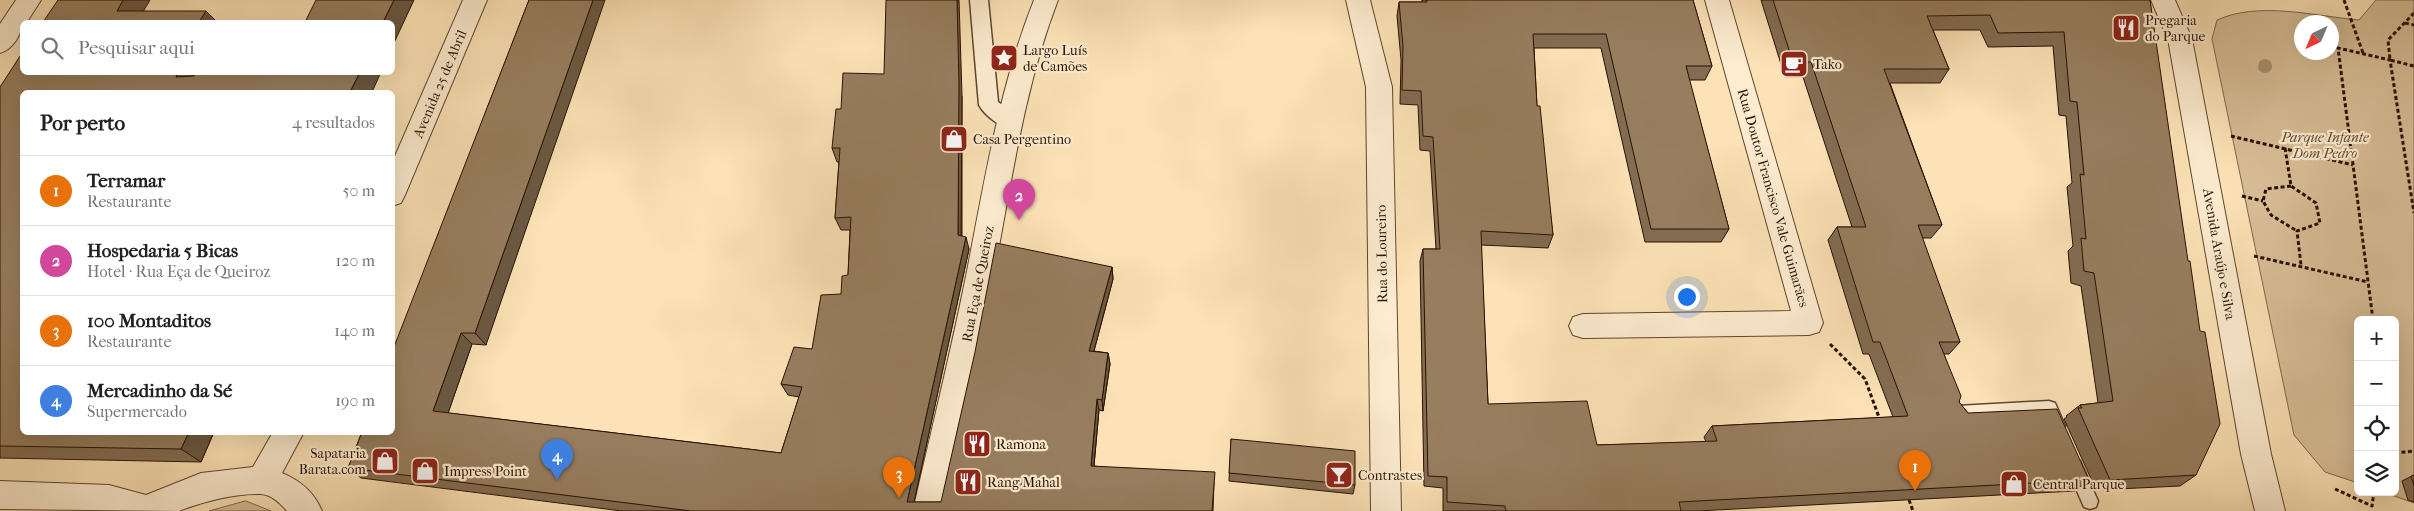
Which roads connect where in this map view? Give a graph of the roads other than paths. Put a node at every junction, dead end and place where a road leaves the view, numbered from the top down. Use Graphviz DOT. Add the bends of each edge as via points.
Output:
graph roads {
  1 [pos="29,0"];
  2 [pos="475,0"];
  3 [pos="979,0"];
  4 [pos="1046,0"];
  5 [pos="1358,0"];
  6 [pos="1717,0"];
  7 [pos="2163,0"];
  8 [pos="0,44"];
  9 [pos="1010,120"];
  10 [pos="395,188"];
  11 [pos="1583,326"];
  12 [pos="1957,413"];
  13 [pos="287,435"];
  14 [pos="262,480"];
  15 [pos="0,495"];
  16 [pos="2090,501"];
  17 [pos="310,510"];
  18 [pos="145,511"];
  19 [pos="928,511"];
  20 [pos="1386,511"];
  21 [pos="2270,511"];
  1 -- 8 [label="street"];
  2 -- 10 [label="street, Avenida 25 de Abril"];
  3 -- 9 [label="street" via="988,105"];
  4 -- 9 [label="street, Rua Eça de Queiroz" via="1031,34"];
  5 -- 20 [label="street, Rua do Loureiro" via="1379,86"];
  6 -- 11 [label="street, Rua Doutor Francisco Vale Guimarães" via="1809,323"];
  7 -- 21 [label="street, Avenida Araújo e Silva" via="2180,39 2256,454"];
  9 -- 19 [label="street, Rua Eça de Queiroz" via="978,290"];
  12 -- 16 [label="lane" via="2049,408"];
  13 -- 14 [label="street"];
  14 -- 17 [label="street" via="288,490"];
  14 -- 18 [label="street" via="201,488"];
  15 -- 18 [label="street" via="109,499"];
}
